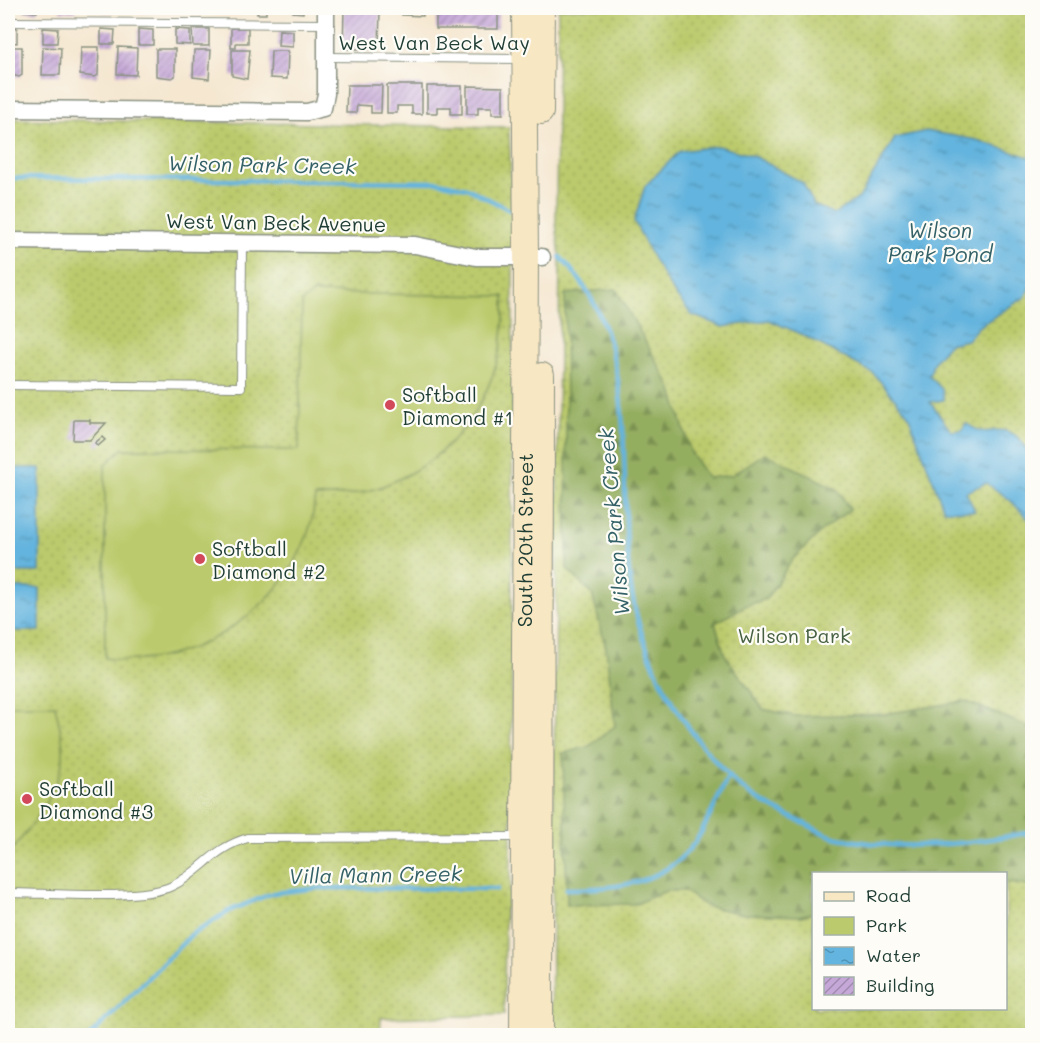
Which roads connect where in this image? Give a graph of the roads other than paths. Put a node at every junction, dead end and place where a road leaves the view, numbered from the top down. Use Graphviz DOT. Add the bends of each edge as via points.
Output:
graph roads {
  1 [pos="524,8"];
  2 [pos="542,8"];
  3 [pos="326,16"];
  4 [pos="8,22"];
  5 [pos="327,57"];
  6 [pos="533,59"];
  7 [pos="8,109"];
  8 [pos="8,241"];
  9 [pos="242,242"];
  10 [pos="534,250"];
  11 [pos="8,385"];
  12 [pos="532,838"];
  13 [pos="8,893"];
  14 [pos="522,1035"];
  15 [pos="541,1035"];
  1 -- 6 [label="street, South 20th Street"];
  2 -- 6 [label="street, South 20th Street"];
  3 -- 4 [label="lane"];
  3 -- 5 [label="street"];
  5 -- 6 [label="lane, West Van Beck Way"];
  5 -- 7 [label="street" via="324,108 308,112"];
  6 -- 10 [label="street, South 20th Street"];
  8 -- 9 [label="street, West Van Beck Avenue"];
  9 -- 10 [label="street, West Van Beck Avenue" via="415,245 476,257"];
  9 -- 11 [label="lane" via="241,387"];
  10 -- 12 [label="street, South 20th Street"];
  12 -- 13 [label="lane" via="248,838 216,851 188,877 153,893"];
  12 -- 14 [label="street, South 20th Street"];
  12 -- 15 [label="street, South 20th Street"];
}
